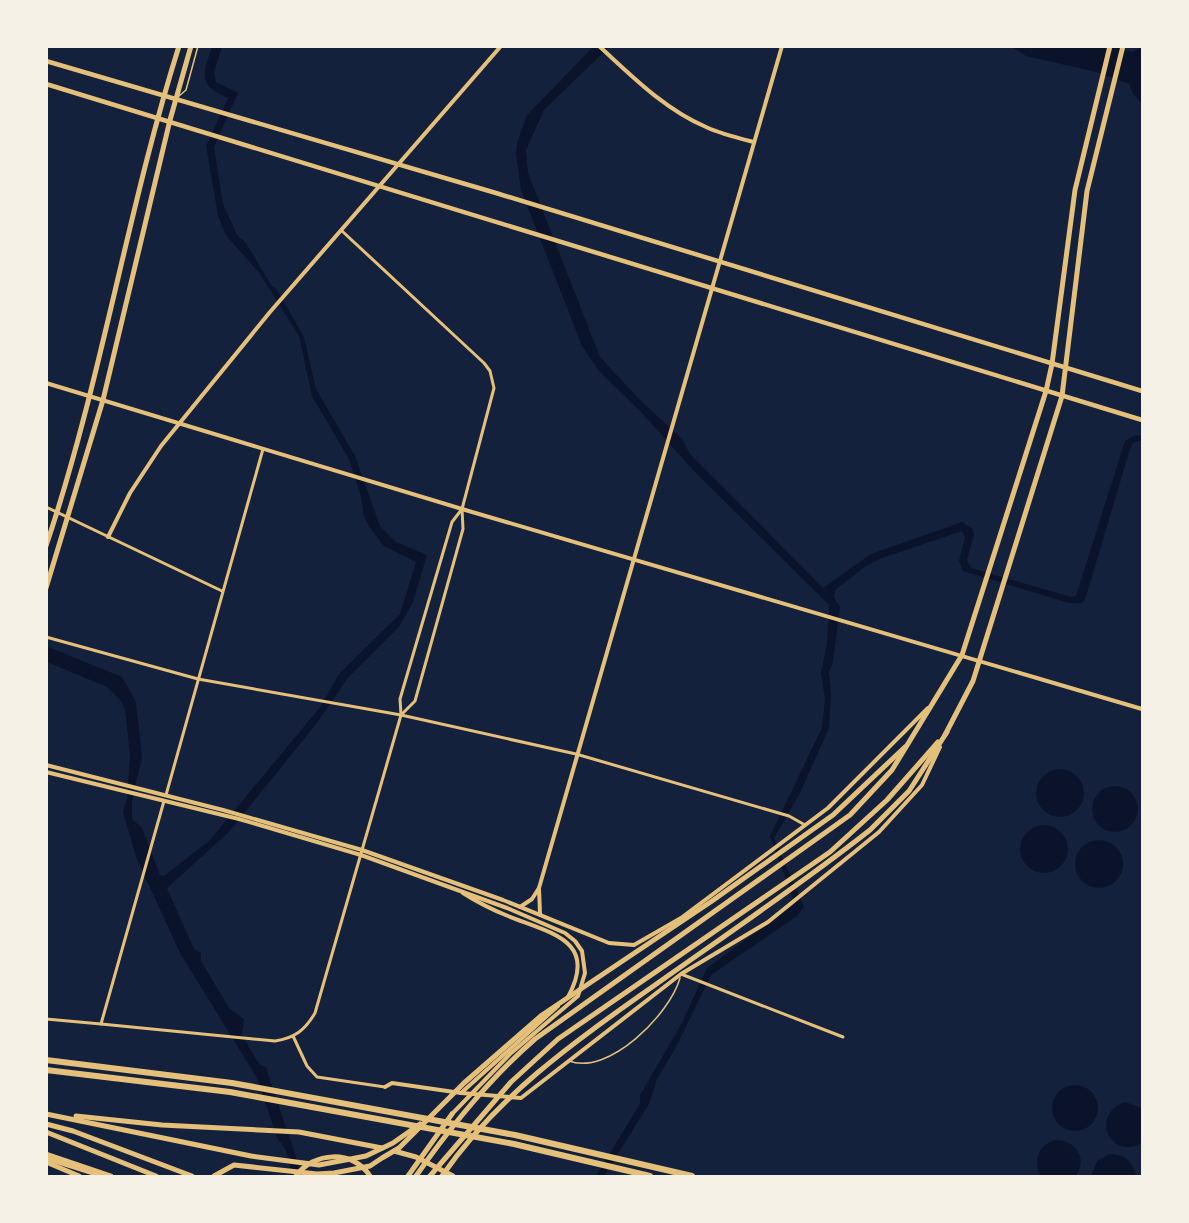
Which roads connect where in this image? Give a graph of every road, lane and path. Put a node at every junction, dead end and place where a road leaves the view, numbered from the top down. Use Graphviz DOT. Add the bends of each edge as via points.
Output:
graph roads {
  1 [pos="179,46"];
  2 [pos="191,46"];
  3 [pos="198,46"];
  4 [pos="501,46"];
  5 [pos="599,46"];
  6 [pos="782,46"];
  7 [pos="1109,49"];
  8 [pos="1122,50"];
  9 [pos="46,61"];
  10 [pos="46,84"];
  11 [pos="164,96"];
  12 [pos="176,99"];
  13 [pos="158,117"];
  14 [pos="170,120"];
  15 [pos="754,142"];
  16 [pos="398,165"];
  17 [pos="380,187"];
  18 [pos="342,231"];
  19 [pos="720,262"];
  20 [pos="713,286"];
  21 [pos="1052,364"];
  22 [pos="1065,368"];
  23 [pos="46,383"];
  24 [pos="1046,391"];
  25 [pos="1143,391"];
  26 [pos="89,395"];
  27 [pos="1062,396"];
  28 [pos="103,400"];
  29 [pos="1143,420"];
  30 [pos="179,424"];
  31 [pos="263,449"];
  32 [pos="46,507"];
  33 [pos="462,509"];
  34 [pos="58,513"];
  35 [pos="69,518"];
  36 [pos="108,537"];
  37 [pos="46,546"];
  38 [pos="633,559"];
  39 [pos="46,588"];
  40 [pos="222,591"];
  41 [pos="46,637"];
  42 [pos="962,656"];
  43 [pos="979,660"];
  44 [pos="198,680"];
  45 [pos="932,704"];
  46 [pos="1143,709"];
  47 [pos="401,715"];
  48 [pos="947,732"];
  49 [pos="905,747"];
  50 [pos="576,754"];
  51 [pos="46,765"];
  52 [pos="46,772"];
  53 [pos="166,795"];
  54 [pos="164,803"];
  55 [pos="805,825"];
  56 [pos="362,852"];
  57 [pos="539,888"];
  58 [pos="463,893"];
  59 [pos="520,907"];
  60 [pos="540,915"];
  61 [pos="681,974"];
  62 [pos="46,1019"];
  63 [pos="101,1024"];
  64 [pos="293,1036"];
  65 [pos="843,1037"];
  66 [pos="46,1060"];
  67 [pos="568,1061"];
  68 [pos="46,1070"];
  69 [pos="385,1087"];
  70 [pos="461,1094"];
  71 [pos="443,1106"];
  72 [pos="46,1113"];
  73 [pos="452,1114"];
  74 [pos="46,1124"];
  75 [pos="46,1132"];
  76 [pos="46,1158"];
  77 [pos="79,1176"];
  78 [pos="103,1176"];
  79 [pos="111,1176"];
  80 [pos="156,1176"];
  81 [pos="192,1176"];
  82 [pos="214,1176"];
  83 [pos="296,1176"];
  84 [pos="370,1176"];
  85 [pos="408,1176"];
  86 [pos="416,1176"];
  87 [pos="430,1176"];
  88 [pos="443,1176"];
  89 [pos="453,1176"];
  90 [pos="650,1176"];
  91 [pos="692,1176"];
  1 -- 11 [label="main road"];
  2 -- 12 [label="main road"];
  3 -- 12 [label="lane" via="186,90"];
  4 -- 16 [label="street"];
  5 -- 15 [label="street" via="662,102 690,120"];
  6 -- 15 [label="street"];
  7 -- 21 [label="main road" via="1075,190"];
  8 -- 22 [label="main road" via="1087,191"];
  9 -- 11 [label="main road"];
  10 -- 13 [label="main road"];
  11 -- 12 [label="main road"];
  11 -- 13 [label="main road"];
  12 -- 14 [label="main road"];
  12 -- 16 [label="main road"];
  13 -- 14 [label="main road"];
  13 -- 26 [label="main road"];
  14 -- 17 [label="main road"];
  14 -- 28 [label="main road"];
  15 -- 19 [label="street"];
  16 -- 17 [label="street"];
  16 -- 19 [label="main road"];
  17 -- 18 [label="street"];
  17 -- 20 [label="main road"];
  18 -- 30 [label="street"];
  18 -- 33 [label="street" via="490,371 492,401"];
  19 -- 20 [label="street"];
  19 -- 21 [label="main road"];
  20 -- 24 [label="main road"];
  20 -- 38 [label="street"];
  21 -- 22 [label="main road"];
  21 -- 24 [label="main road"];
  22 -- 25 [label="main road"];
  22 -- 27 [label="main road"];
  23 -- 26 [label="street"];
  24 -- 27 [label="main road"];
  24 -- 42 [label="main road"];
  26 -- 28 [label="street"];
  26 -- 34 [label="main road"];
  27 -- 29 [label="main road"];
  27 -- 43 [label="main road"];
  28 -- 30 [label="street"];
  28 -- 35 [label="main road"];
  30 -- 31 [label="street"];
  30 -- 36 [label="street" via="144,469"];
  31 -- 33 [label="street"];
  31 -- 40 [label="street"];
  32 -- 34 [label="street"];
  33 -- 38 [label="street"];
  33 -- 47 [label="street" via="452,522 400,699"];
  33 -- 47 [label="street" via="463,529 415,701"];
  34 -- 35 [label="street"];
  34 -- 37 [label="main road"];
  35 -- 36 [label="street"];
  35 -- 39 [label="main road"];
  36 -- 40 [label="street"];
  38 -- 42 [label="street"];
  38 -- 50 [label="street"];
  40 -- 44 [label="street"];
  41 -- 44 [label="street"];
  42 -- 43 [label="street"];
  42 -- 45 [label="main road"];
  43 -- 46 [label="street"];
  43 -- 48 [label="main road" via="973,681"];
  44 -- 47 [label="street"];
  44 -- 53 [label="street"];
  45 -- 49 [label="main road"];
  45 -- 55 [label="street" via="865,773"];
  47 -- 50 [label="street"];
  47 -- 56 [label="street"];
  48 -- 61 [label="street" via="922,785 879,832 768,922"];
  48 -- 87 [label="main road" via="887,800 830,852 558,1039 511,1082"];
  48 -- 88 [label="main road" via="909,791 870,830 576,1040 501,1106"];
  49 -- 71 [label="main road" via="833,814 542,1015"];
  49 -- 86 [label="main road" via="892,770 850,815 568,1014 515,1056 458,1119"];
  50 -- 55 [label="street" via="789,816"];
  50 -- 57 [label="street"];
  51 -- 53 [label="street"];
  52 -- 54 [label="street"];
  53 -- 54 [label="street"];
  53 -- 56 [label="street"];
  54 -- 56 [label="street"];
  54 -- 63 [label="street"];
  55 -- 60 [label="street" via="681,918 634,945 609,943"];
  56 -- 58 [label="street"];
  56 -- 59 [label="street"];
  56 -- 64 [label="street" via="315,1013 307,1027"];
  57 -- 59 [label="street"];
  57 -- 60 [label="street"];
  58 -- 70 [label="street" via="567,940 574,950 578,974 567,997"];
  58 -- 73 [label="street" via="570,937 582,951 585,973 578,996 510,1054"];
  59 -- 60 [label="street"];
  61 -- 65 [label="street"];
  61 -- 67 [label="street"];
  61 -- 67 [label="lane" via="667,1006 630,1044 591,1064"];
  62 -- 63 [label="street"];
  63 -- 64 [label="street" via="275,1041"];
  64 -- 69 [label="street" via="307,1066 317,1077"];
  66 -- 91 [label="highway" via="307,1096 515,1135"];
  67 -- 70 [label="street" via="520,1098"];
  68 -- 90 [label="highway" via="230,1092 513,1144"];
  69 -- 70 [label="street" via="392,1083"];
  71 -- 72 [label="main road" via="393,1143 366,1156 319,1165 251,1156"];
  71 -- 82 [label="main road" via="399,1148 370,1166 316,1174 234,1165"];
  72 -- 89 [label="main road" via="162,1125 299,1132 366,1143 416,1157"];
  73 -- 85 [label="main road"];
  74 -- 81 [label="main road"];
  75 -- 80 [label="main road"];
  76 -- 77 [label="main road"];
  76 -- 78 [label="main road"];
  76 -- 79 [label="main road"];
  83 -- 84 [label="main road" via="322,1157 357,1163"];
}
